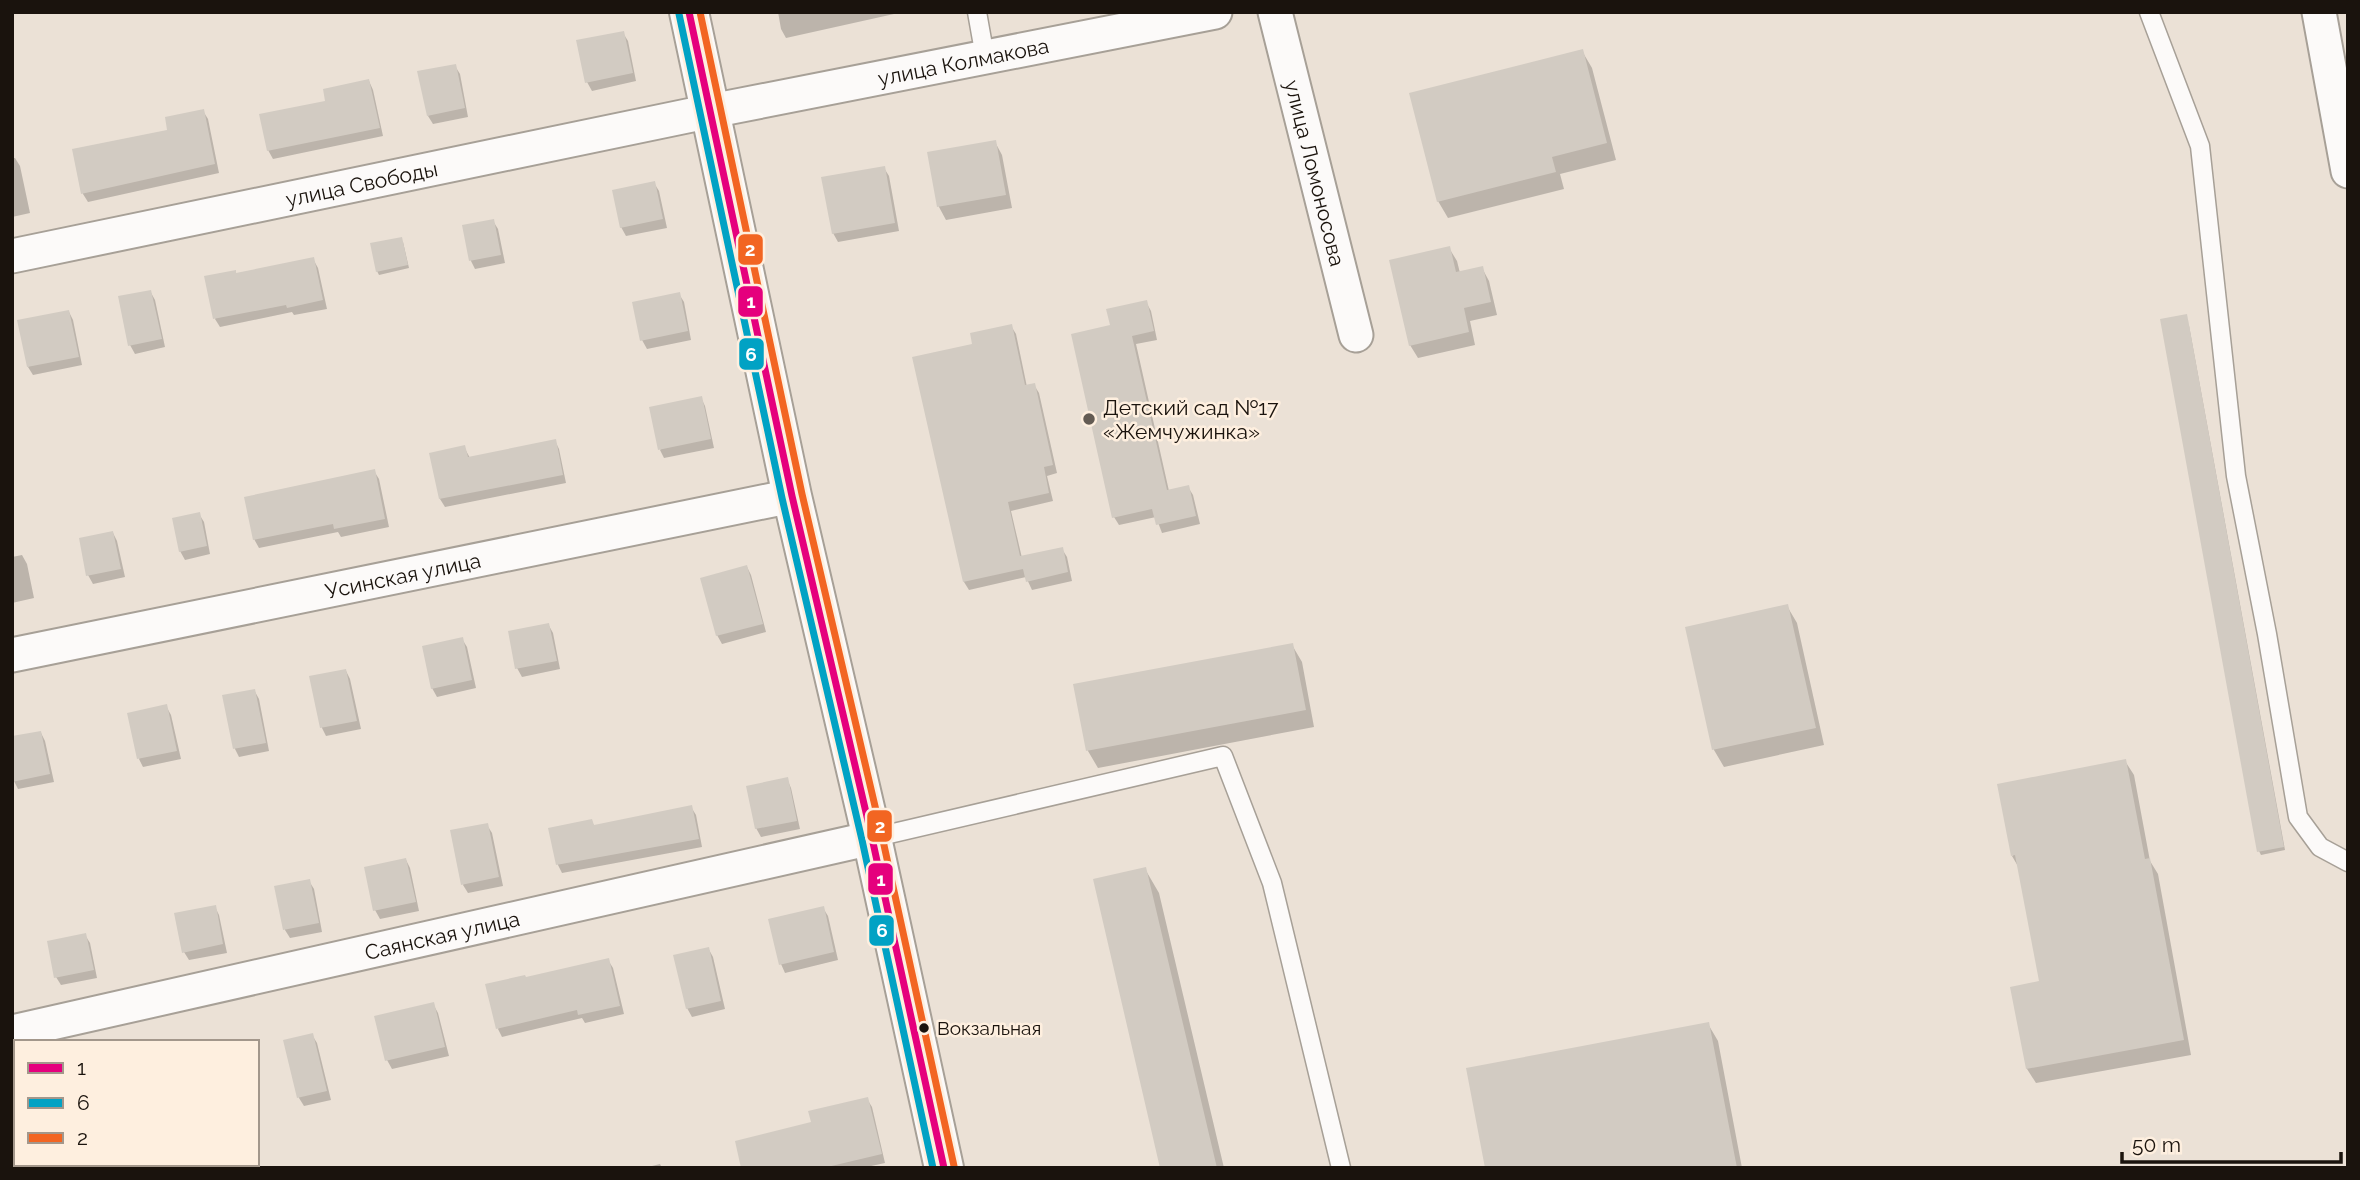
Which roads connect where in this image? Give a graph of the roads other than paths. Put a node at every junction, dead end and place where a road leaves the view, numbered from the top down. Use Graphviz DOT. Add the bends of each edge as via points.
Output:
graph roads {
  1 [pos="689,12"];
  2 [pos="977,12"];
  3 [pos="1215,12"];
  4 [pos="1275,12"];
  5 [pos="2149,12"];
  6 [pos="2319,12"];
  7 [pos="985,57"];
  8 [pos="710,111"];
  9 [pos="2348,171"];
  10 [pos="12,256"];
  11 [pos="1356,335"];
  12 [pos="792,496"];
  13 [pos="12,654"];
  14 [pos="872,838"];
  15 [pos="2348,862"];
  16 [pos="16,1027"];
  17 [pos="944,1168"];
  18 [pos="1341,1168"];
  1 -- 8 [label="street"];
  2 -- 7 [label="lane"];
  3 -- 7 [label="street, улица Колмакова"];
  4 -- 11 [label="street, улица Ломоносова"];
  5 -- 15 [label="lane" via="2200,146 2236,476 2298,817 2320,847"];
  6 -- 9 [label="street"];
  7 -- 8 [label="street, улица Колмакова"];
  8 -- 10 [label="street, улица Свободы"];
  8 -- 12 [label="street"];
  12 -- 13 [label="street, Усинская улица"];
  12 -- 14 [label="street"];
  14 -- 16 [label="street, Саянская улица"];
  14 -- 17 [label="street"];
  14 -- 18 [label="lane" via="1223,756 1272,883"];
}
